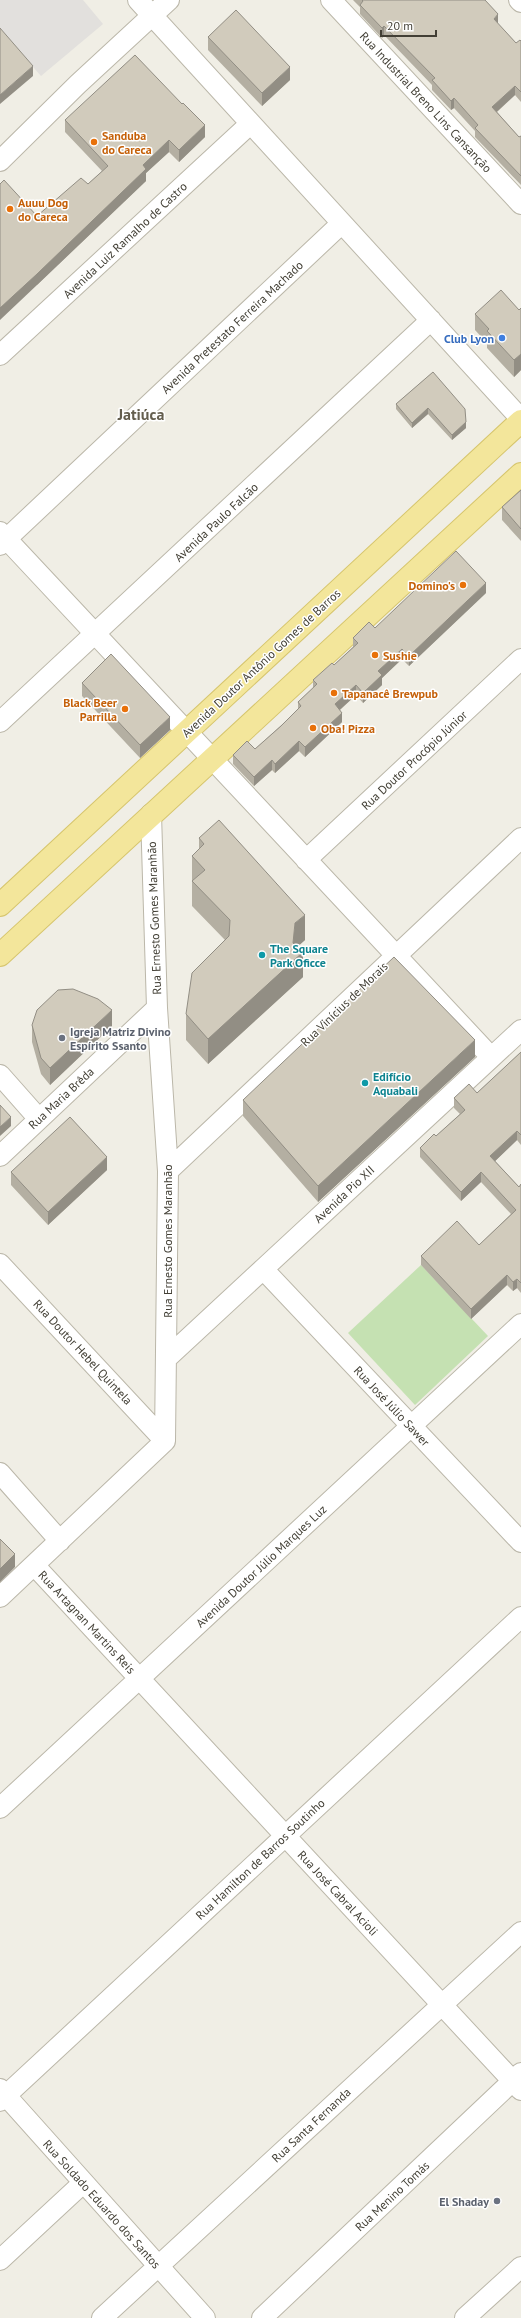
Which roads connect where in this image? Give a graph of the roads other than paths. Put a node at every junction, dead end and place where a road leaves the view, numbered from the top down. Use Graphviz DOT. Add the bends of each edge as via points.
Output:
graph roads {
  1 [pos="138,0"];
  2 [pos="169,0"];
  3 [pos="331,0"];
  4 [pos="152,16"];
  5 [pos="250,124"];
  6 [pos="0,161"];
  7 [pos="521,204"];
  8 [pos="342,223"];
  9 [pos="431,320"];
  10 [pos="0,355"];
  11 [pos="521,420"];
  12 [pos="521,474"];
  13 [pos="2,539"];
  14 [pos="95,635"];
  15 [pos="521,659"];
  16 [pos="0,722"];
  17 [pos="186,732"];
  18 [pos="211,759"];
  19 [pos="151,814"];
  20 [pos="521,838"];
  21 [pos="306,860"];
  22 [pos="0,905"];
  23 [pos="0,955"];
  24 [pos="395,955"];
  25 [pos="157,1008"];
  26 [pos="521,1030"];
  27 [pos="491,1057"];
  28 [pos="0,1075"];
  29 [pos="39,1119"];
  30 [pos="0,1156"];
  31 [pos="168,1171"];
  32 [pos="0,1264"];
  33 [pos="263,1269"];
  34 [pos="521,1324"];
  35 [pos="167,1358"];
  36 [pos="411,1426"];
  37 [pos="166,1441"];
  38 [pos="0,1473"];
  39 [pos="60,1541"];
  40 [pos="521,1542"];
  41 [pos="34,1565"];
  42 [pos="0,1597"];
  43 [pos="521,1617"];
  44 [pos="140,1678"];
  45 [pos="0,1808"];
  46 [pos="285,1836"];
  47 [pos="521,1932"];
  48 [pos="442,2005"];
  49 [pos="518,2082"];
  50 [pos="2,2095"];
  51 [pos="83,2183"];
  52 [pos="0,2260"];
  53 [pos="521,2266"];
  54 [pos="157,2267"];
  55 [pos="102,2318"];
  56 [pos="205,2318"];
  57 [pos="262,2318"];
  58 [pos="465,2318"];
  1 -- 4 [label="street"];
  2 -- 4 [label="street"];
  3 -- 7 [label="street, Rua Industrial Breno Lins Cansanção"];
  4 -- 5 [label="street"];
  4 -- 6 [label="street"];
  5 -- 8 [label="street"];
  5 -- 10 [label="street, Avenida Luiz Ramalho de Castro"];
  8 -- 9 [label="street"];
  8 -- 13 [label="street, Avenida Pretestato Ferreira Machado"];
  9 -- 11 [label="street"];
  9 -- 14 [label="street, Avenida Paulo Falcão"];
  11 -- 17 [label="main road, Avenida Doutor Antônio Gomes de Barros"];
  12 -- 18 [label="main road"];
  13 -- 14 [label="street"];
  14 -- 16 [label="street, Avenida Paulo Falcão"];
  14 -- 17 [label="street"];
  15 -- 21 [label="street, Rua Doutor Procópio Júnior"];
  17 -- 18 [label="street"];
  17 -- 22 [label="main road, Avenida Doutor Antônio Gomes de Barros"];
  18 -- 19 [label="main road"];
  18 -- 21 [label="street"];
  19 -- 23 [label="main road"];
  19 -- 25 [label="street, Rua Ernesto Gomes Maranhão"];
  20 -- 24 [label="street, Rua Vinícius de Morais"];
  21 -- 24 [label="street"];
  24 -- 27 [label="street"];
  24 -- 31 [label="street, Rua Vinícius de Morais"];
  25 -- 29 [label="street, Rua Maria Brêda"];
  25 -- 31 [label="street, Rua Ernesto Gomes Maranhão"];
  26 -- 27 [label="street, Avenida Pio XII"];
  27 -- 33 [label="street, Avenida Pio XII"];
  28 -- 29 [label="street"];
  29 -- 30 [label="street, Rua Maria Brêda"];
  31 -- 35 [label="street, Rua Ernesto Gomes Maranhão"];
  32 -- 37 [label="street, Rua Doutor Hebel Quintela"];
  33 -- 35 [label="street, Avenida Pio XII"];
  33 -- 36 [label="street, Rua José Júlio Sawer"];
  34 -- 36 [label="street, Avenida Doutor Júlio Marques Luz"];
  35 -- 37 [label="street, Rua Ernesto Gomes Maranhão"];
  36 -- 40 [label="street, Rua José Júlio Sawer"];
  36 -- 44 [label="street, Avenida Doutor Júlio Marques Luz"];
  37 -- 39 [label="street"];
  38 -- 39 [label="street"];
  39 -- 41 [label="street"];
  41 -- 42 [label="street"];
  41 -- 44 [label="street, Rua Artagnan Martins Reis"];
  43 -- 46 [label="street, Rua Hamilton de Barros Soutinho"];
  44 -- 45 [label="street, Avenida Doutor Júlio Marques Luz"];
  44 -- 46 [label="street, Rua José Cabral Acioli"];
  46 -- 48 [label="street, Rua José Cabral Acioli"];
  46 -- 50 [label="street, Rua Hamilton de Barros Soutinho"];
  47 -- 48 [label="street, Rua Santa Fernanda"];
  48 -- 49 [label="street, Rua José Cabral Acioli"];
  48 -- 54 [label="street, Rua Santa Fernanda"];
  49 -- 57 [label="street, Rua Menino Tomás"];
  50 -- 51 [label="street, Rua Soldado Eduardo dos Santos"];
  51 -- 52 [label="street"];
  51 -- 54 [label="street, Rua Soldado Eduardo dos Santos"];
  53 -- 58 [label="street"];
  54 -- 55 [label="street, Rua Santa Fernanda"];
  54 -- 56 [label="street, Rua Soldado Eduardo dos Santos"];
}
